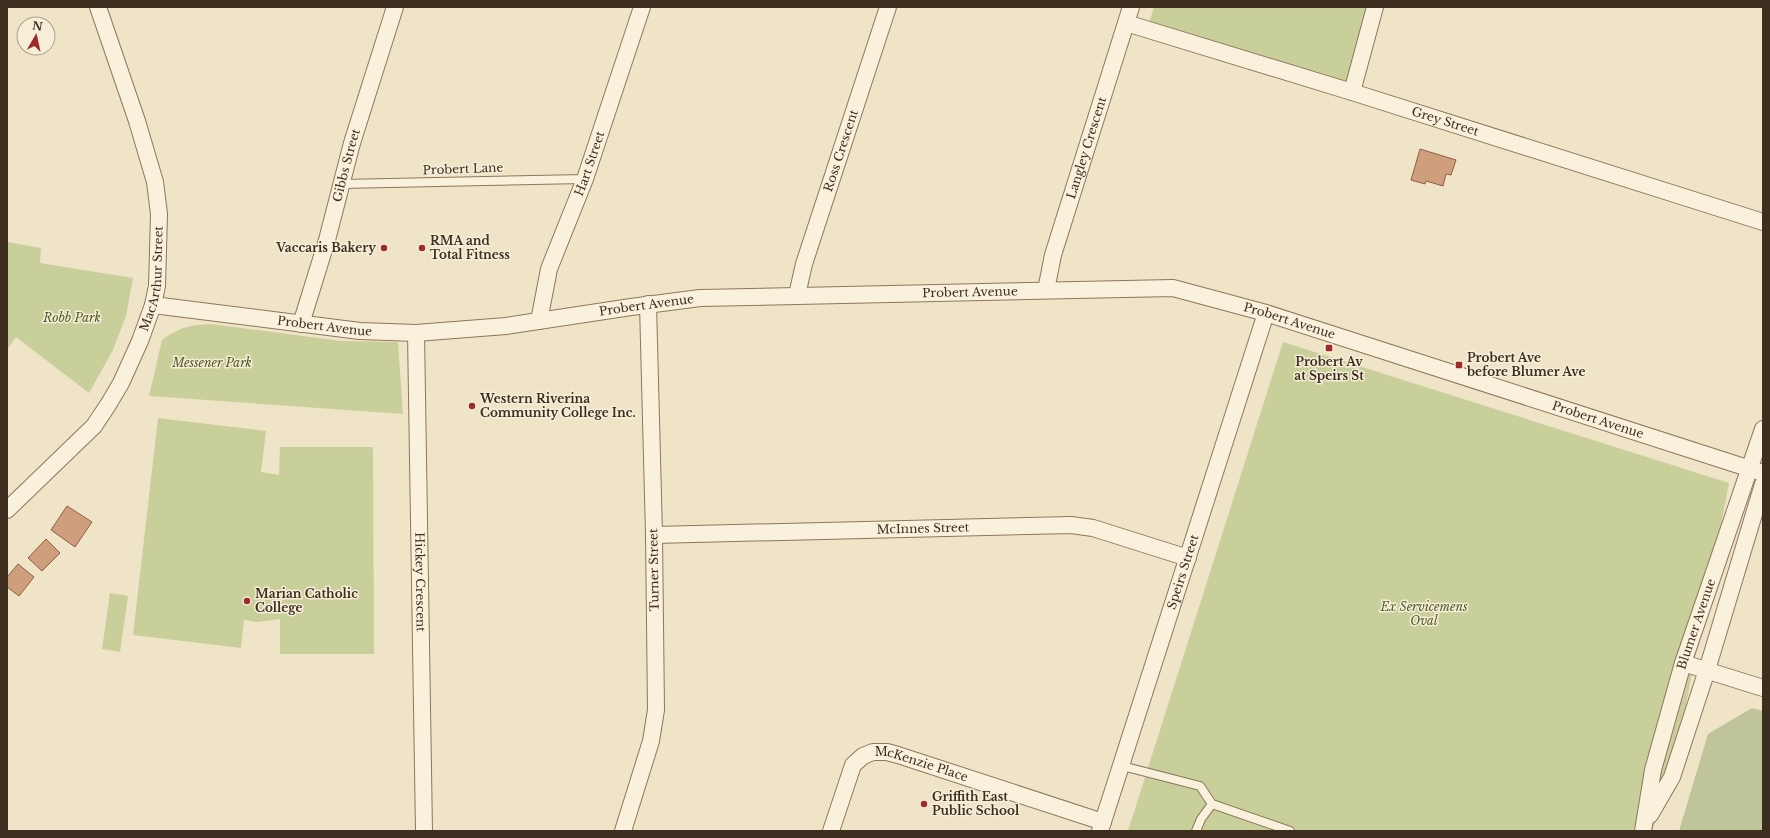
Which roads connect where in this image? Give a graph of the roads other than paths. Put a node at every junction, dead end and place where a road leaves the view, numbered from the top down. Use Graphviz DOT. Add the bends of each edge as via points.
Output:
graph roads {
  1 [pos="98,7"];
  2 [pos="395,7"];
  3 [pos="642,7"];
  4 [pos="888,7"];
  5 [pos="1131,7"];
  6 [pos="1375,7"];
  7 [pos="1126,23"];
  8 [pos="1352,92"];
  9 [pos="585,179"];
  10 [pos="341,184"];
  11 [pos="1763,222"];
  12 [pos="1046,290"];
  13 [pos="797,296"];
  14 [pos="648,304"];
  15 [pos="153,305"];
  16 [pos="1266,313"];
  17 [pos="539,321"];
  18 [pos="301,324"];
  19 [pos="416,333"];
  20 [pos="1763,429"];
  21 [pos="1756,471"];
  22 [pos="1763,484"];
  23 [pos="7,510"];
  24 [pos="654,534"];
  25 [pos="1188,558"];
  26 [pos="1683,663"];
  27 [pos="1707,670"];
  28 [pos="1763,688"];
  29 [pos="1122,766"];
  30 [pos="1212,804"];
  31 [pos="1102,826"];
  32 [pos="1644,829"];
  33 [pos="424,831"];
  34 [pos="623,831"];
  35 [pos="832,831"];
  36 [pos="1196,831"];
  37 [pos="1290,831"];
  1 -- 15 [label="street, MacArthur Street" via="155,182 159,214 158,277"];
  2 -- 10 [label="street, Gibbs Street"];
  3 -- 9 [label="street, Hart Street"];
  4 -- 13 [label="street, Ross Crescent" via="804,264"];
  5 -- 7 [label="street, Langley Crescent"];
  6 -- 8 [label="street"];
  7 -- 8 [label="street, Grey Street"];
  7 -- 12 [label="street, Langley Crescent" via="1053,255"];
  8 -- 11 [label="street, Grey Street"];
  9 -- 10 [label="lane, Probert Lane"];
  9 -- 17 [label="street, Hart Street" via="549,269"];
  10 -- 18 [label="street, Gibbs Street"];
  12 -- 13 [label="street, Probert Avenue"];
  12 -- 16 [label="street, Probert Avenue" via="1173,288"];
  13 -- 14 [label="street, Probert Avenue" via="700,298"];
  14 -- 17 [label="street, Probert Avenue"];
  14 -- 24 [label="street, Turner Street"];
  15 -- 18 [label="street, Probert Avenue"];
  15 -- 23 [label="street, MacArthur Street" via="121,384 94,426"];
  16 -- 21 [label="street, Probert Avenue"];
  16 -- 25 [label="street, Speirs Street"];
  17 -- 19 [label="street, Probert Avenue"];
  18 -- 19 [label="street, Probert Avenue"];
  19 -- 33 [label="street, Hickey Crescent"];
  20 -- 21 [label="street, Blumer Avenue"];
  21 -- 26 [label="street, Blumer Avenue"];
  22 -- 27 [label="street, Blumer Avenue"];
  24 -- 25 [label="street, McInnes Street" via="1071,525 1093,528"];
  24 -- 34 [label="street, Turner Street" via="656,710 651,741"];
  25 -- 29 [label="street, Speirs Street"];
  26 -- 27 [label="street"];
  26 -- 32 [label="street, Blumer Avenue" via="1653,770"];
  27 -- 28 [label="street"];
  27 -- 32 [label="street, Blumer Avenue" via="1672,777"];
  29 -- 30 [label="lane" via="1200,786"];
  29 -- 31 [label="street, Speirs Street"];
  30 -- 36 [label="lane" via="1200,819"];
  30 -- 37 [label="lane"];
  31 -- 35 [label="street, McKenzie Place" via="898,755 873,752 853,764"];
}
